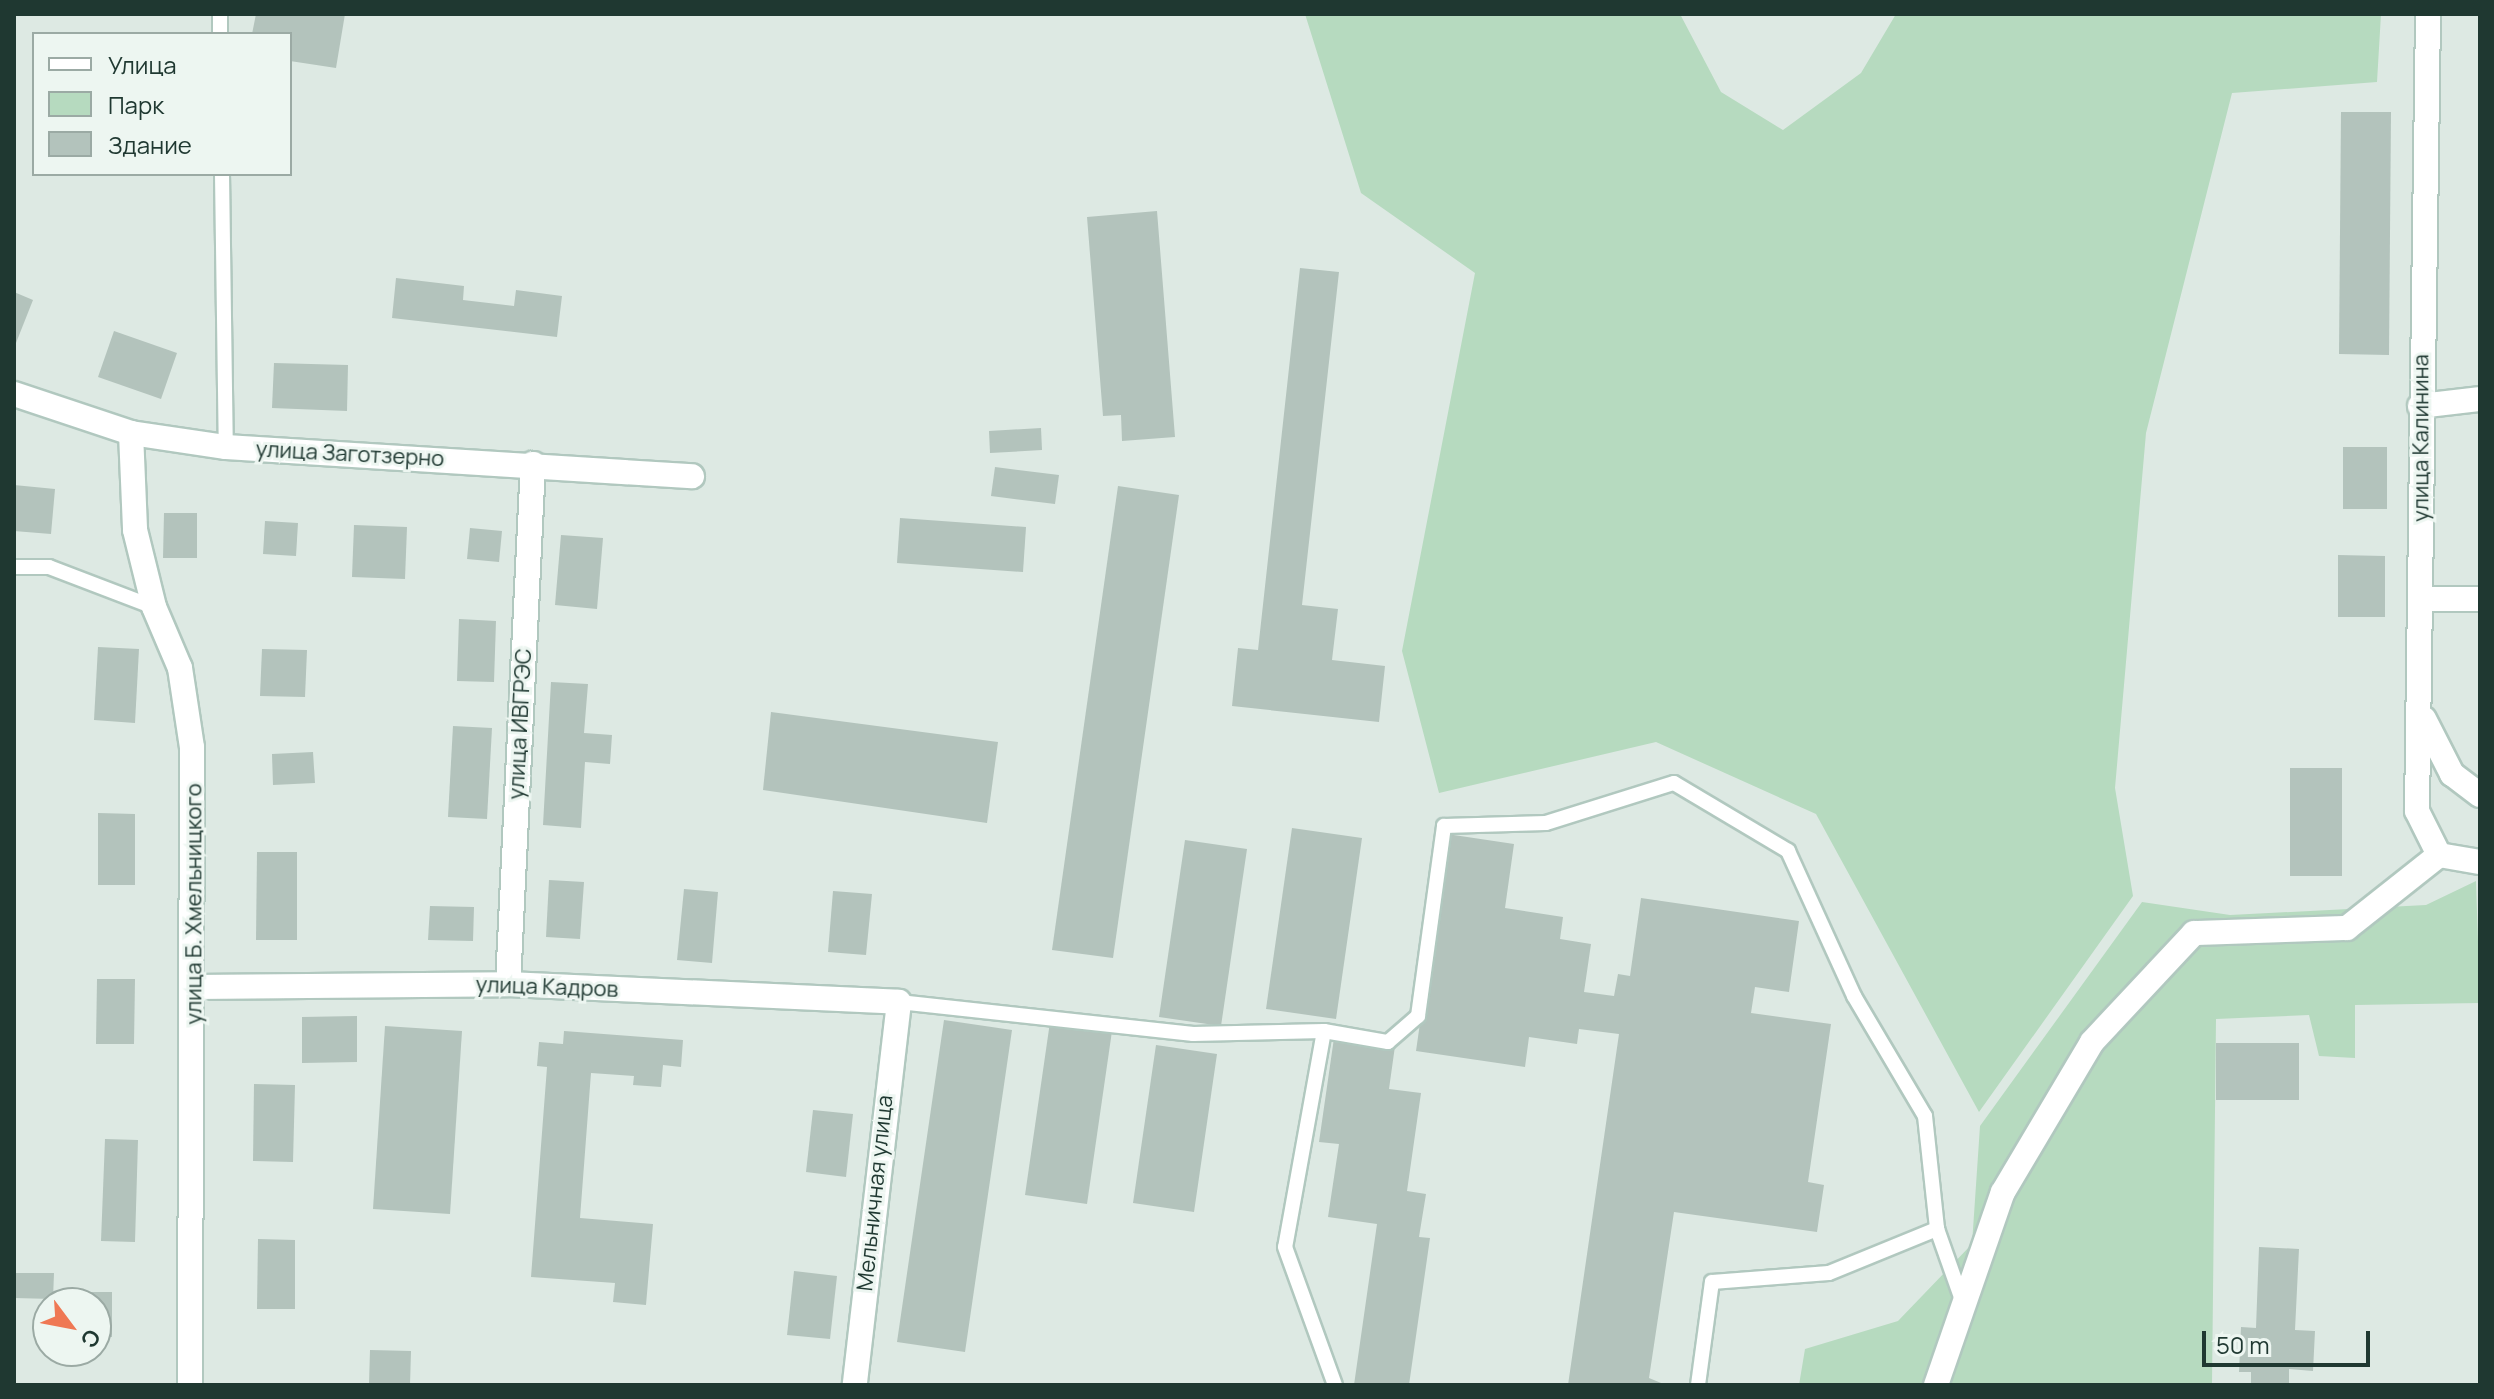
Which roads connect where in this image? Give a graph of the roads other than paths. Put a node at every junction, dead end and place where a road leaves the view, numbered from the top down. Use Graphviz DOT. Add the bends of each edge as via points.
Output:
graph roads {
  1 [pos="2428,14"];
  2 [pos="222,176"];
  3 [pos="14,394"];
  4 [pos="2480,399"];
  5 [pos="2420,406"];
  6 [pos="131,433"];
  7 [pos="226,447"];
  8 [pos="533,464"];
  9 [pos="692,476"];
  10 [pos="14,567"];
  11 [pos="2420,599"];
  12 [pos="2480,599"];
  13 [pos="154,607"];
  14 [pos="2420,709"];
  15 [pos="2452,774"];
  16 [pos="2417,789"];
  17 [pos="2480,795"];
  18 [pos="2439,855"];
  19 [pos="2480,862"];
  20 [pos="508,984"];
  21 [pos="195,987"];
  22 [pos="899,1002"];
  23 [pos="1324,1031"];
  24 [pos="1937,1229"];
  25 [pos="1966,1311"];
  26 [pos="190,1385"];
  27 [pos="855,1385"];
  28 [pos="1335,1385"];
  29 [pos="1698,1385"];
  30 [pos="1936,1385"];
  1 -- 5 [label="street, улица Калинина"];
  2 -- 7 [label="lane"];
  3 -- 6 [label="street, улица Заготзерно"];
  4 -- 5 [label="street"];
  5 -- 11 [label="street, улица Калинина"];
  6 -- 7 [label="street, улица Заготзерно"];
  6 -- 13 [label="street, улица Б. Хмельницкого" via="135,530"];
  7 -- 8 [label="street, улица Заготзерно"];
  8 -- 9 [label="street, улица Заготзерно"];
  8 -- 20 [label="street, улица ИВГРЭС"];
  10 -- 13 [label="lane" via="49,567"];
  11 -- 12 [label="street"];
  11 -- 14 [label="street, улица Калинина"];
  13 -- 21 [label="street, улица Б. Хмельницкого" via="180,668 192,747"];
  14 -- 15 [label="street"];
  14 -- 16 [label="street, улица Калинина"];
  15 -- 16 [label="street" via="2428,775"];
  15 -- 17 [label="street"];
  16 -- 18 [label="street, улица Калинина" via="2424,836"];
  18 -- 19 [label="street"];
  18 -- 25 [label="street" via="2347,928 2194,933 2092,1042 2003,1192"];
  20 -- 21 [label="street, улица Кадров"];
  20 -- 22 [label="street, улица Кадров"];
  21 -- 26 [label="street, улица Б. Хмельницкого"];
  22 -- 23 [label="lane" via="1193,1034"];
  22 -- 27 [label="street, Мельничная улица"];
  23 -- 24 [label="lane" via="1388,1042 1418,1016 1444,826 1546,823 1674,783 1788,851 1854,996 1925,1116"];
  23 -- 28 [label="lane" via="1285,1247"];
  24 -- 25 [label="lane"];
  24 -- 29 [label="lane" via="1829,1273 1712,1282"];
  25 -- 30 [label="street"];
}
